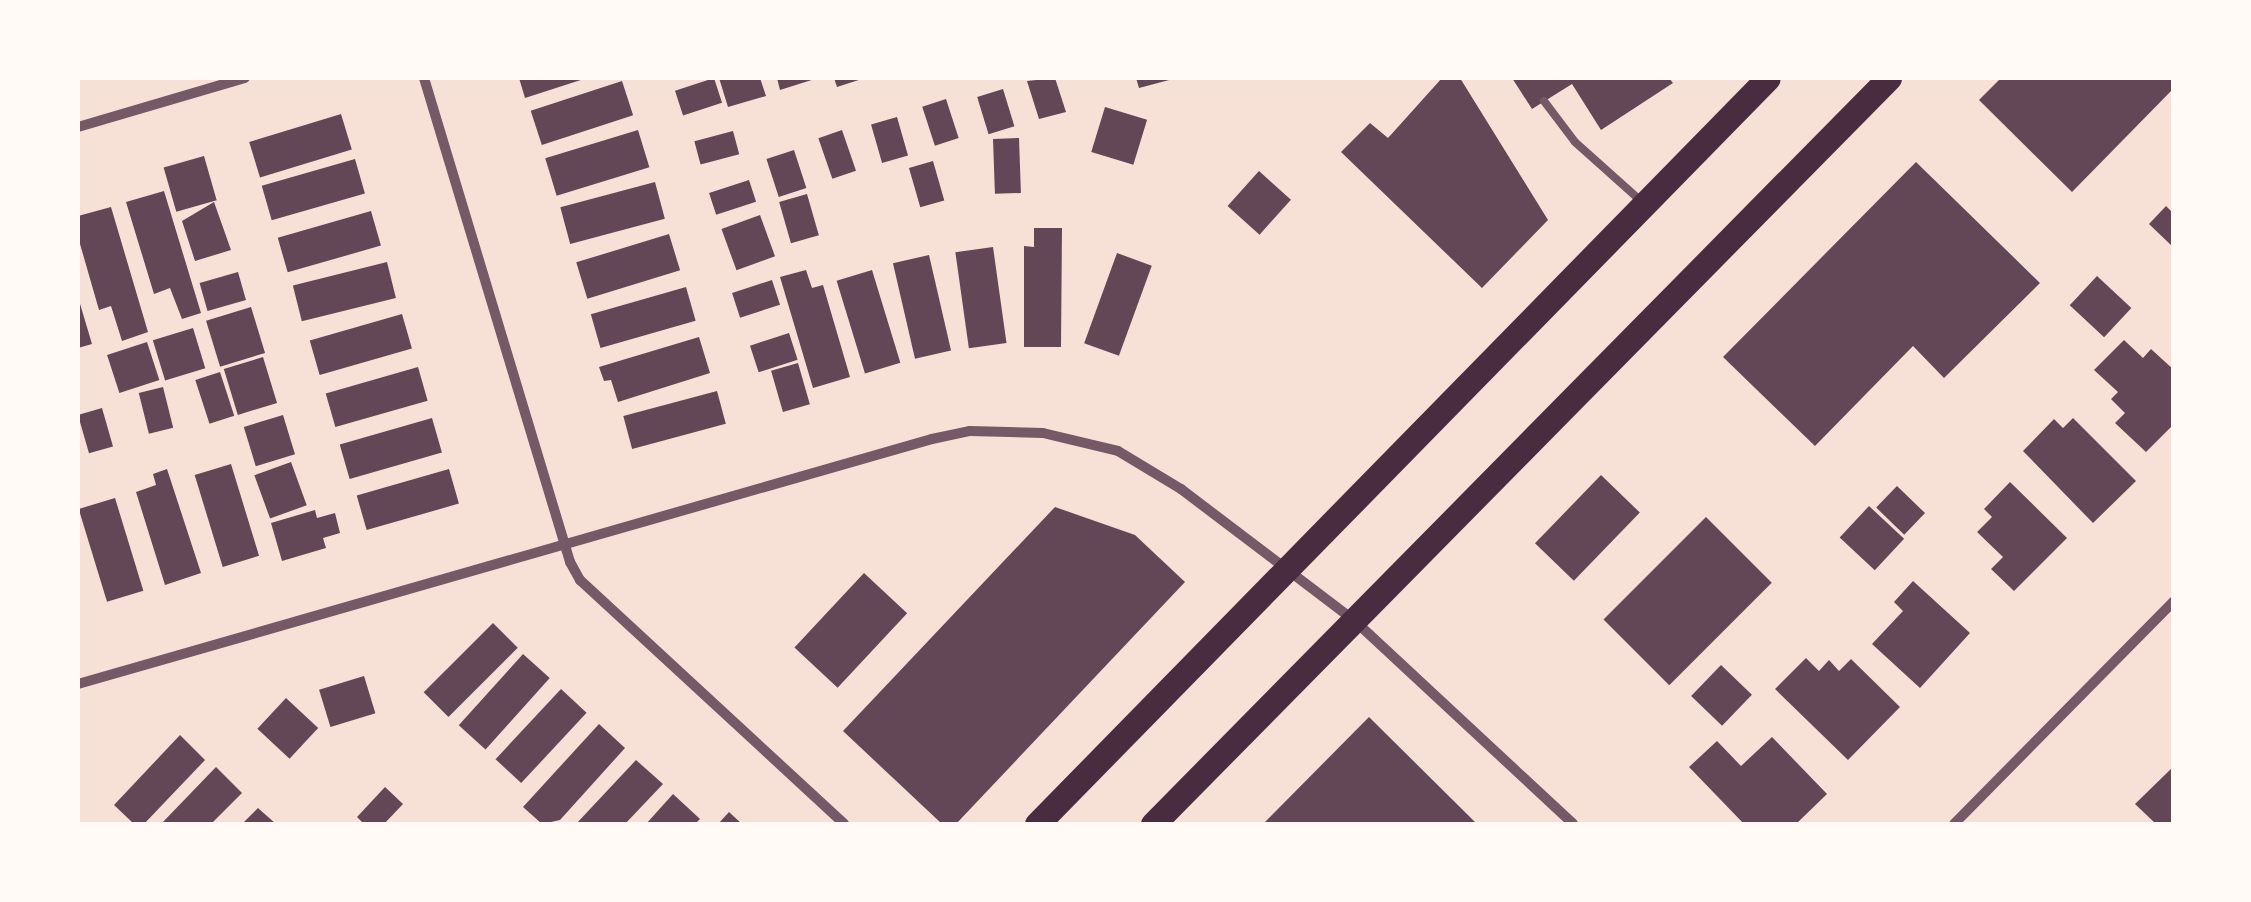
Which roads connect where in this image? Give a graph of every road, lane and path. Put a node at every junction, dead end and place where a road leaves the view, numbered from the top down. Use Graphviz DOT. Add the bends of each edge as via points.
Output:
graph roads {
  1 [pos="245,78"];
  2 [pos="424,78"];
  3 [pos="1890,78"];
  4 [pos="1756,82"];
  5 [pos="1544,101"];
  6 [pos="78,127"];
  7 [pos="1644,204"];
  8 [pos="563,547"];
  9 [pos="1286,568"];
  10 [pos="2174,601"];
  11 [pos="1356,622"];
  12 [pos="78,684"];
  13 [pos="844,824"];
  14 [pos="1037,824"];
  15 [pos="1153,824"];
  16 [pos="1573,824"];
  17 [pos="1954,824"];
  1 -- 6 [label="street"];
  2 -- 8 [label="street"];
  3 -- 11 [label="main road"];
  4 -- 7 [label="main road"];
  5 -- 7 [label="lane" via="1575,142"];
  7 -- 9 [label="main road"];
  8 -- 9 [label="street" via="932,440 1006,430 1081,440 1150,466"];
  8 -- 12 [label="street"];
  8 -- 13 [label="street" via="580,580"];
  9 -- 11 [label="street"];
  9 -- 14 [label="main road"];
  10 -- 17 [label="street"];
  11 -- 15 [label="main road"];
  11 -- 16 [label="street"];
}
